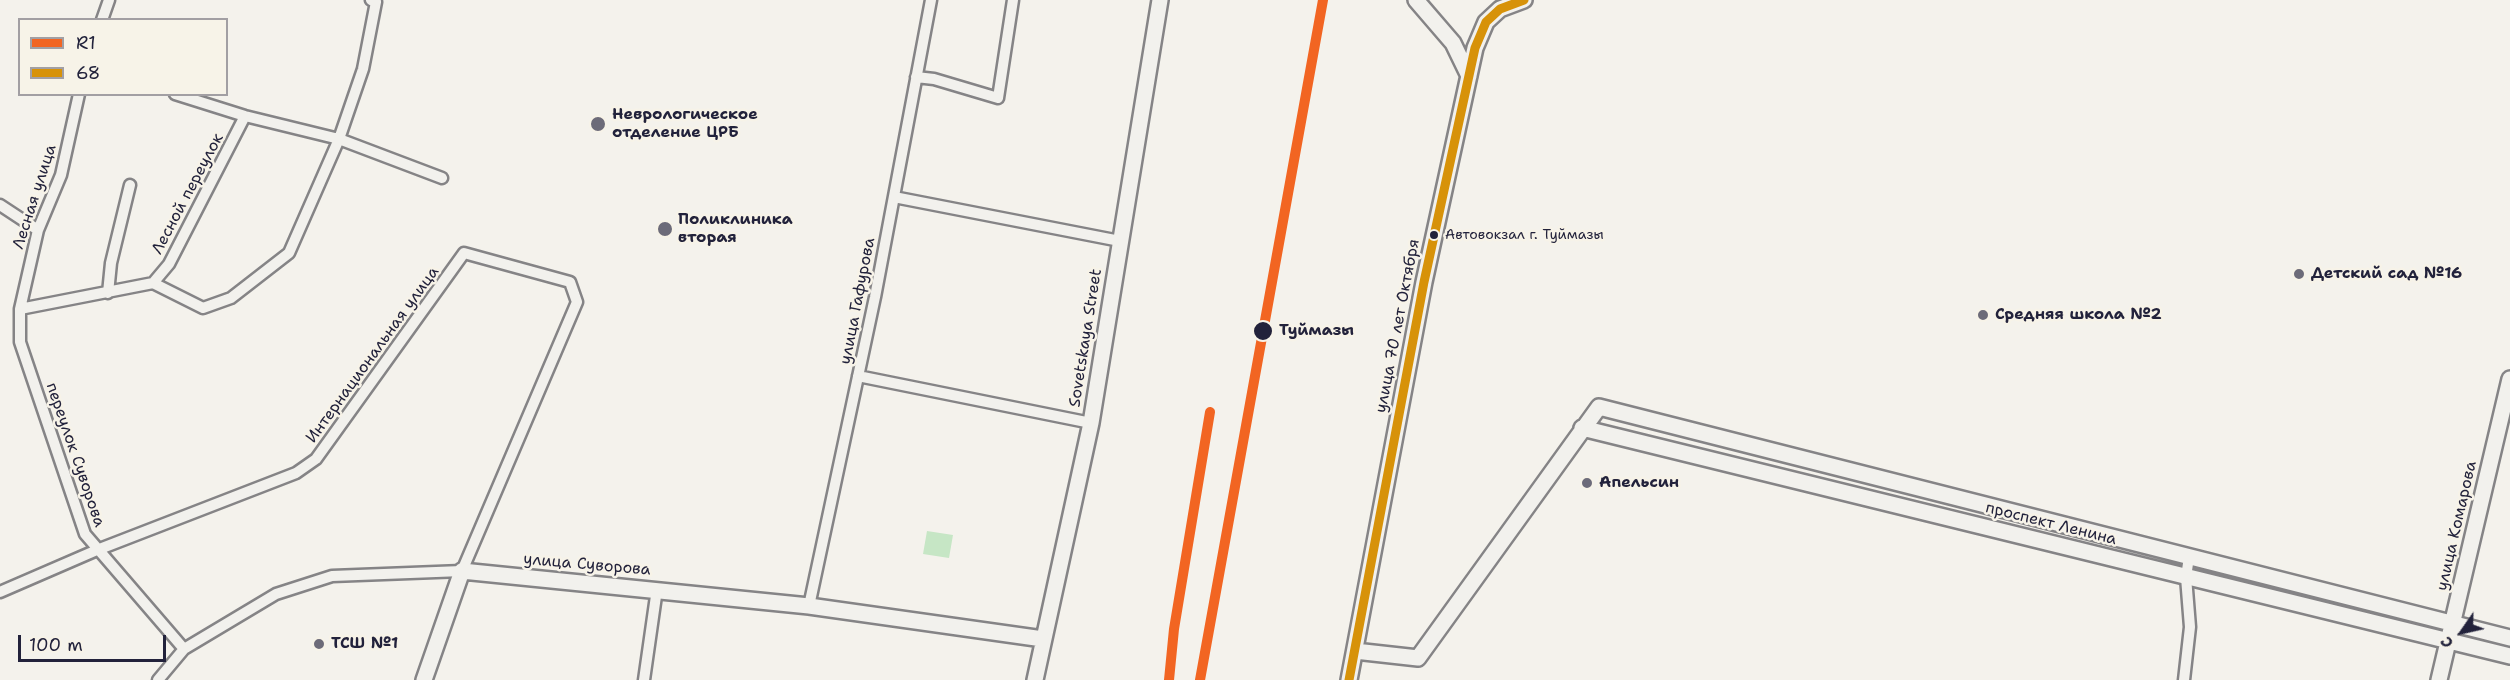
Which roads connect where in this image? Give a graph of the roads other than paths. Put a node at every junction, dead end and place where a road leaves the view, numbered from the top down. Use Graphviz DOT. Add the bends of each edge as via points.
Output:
graph roads {
  1 [pos="109,0"];
  2 [pos="371,0"];
  3 [pos="931,0"];
  4 [pos="1013,0"];
  5 [pos="1160,0"];
  6 [pos="1416,0"];
  7 [pos="1522,1"];
  8 [pos="103,18"];
  9 [pos="1469,76"];
  10 [pos="916,77"];
  11 [pos="79,96"];
  12 [pos="181,96"];
  13 [pos="245,116"];
  14 [pos="339,139"];
  15 [pos="442,178"];
  16 [pos="130,185"];
  17 [pos="894,197"];
  18 [pos="0,205"];
  19 [pos="38,230"];
  20 [pos="1120,241"];
  21 [pos="153,284"];
  22 [pos="108,293"];
  23 [pos="20,309"];
  24 [pos="858,376"];
  25 [pos="2510,379"];
  26 [pos="1091,423"];
  27 [pos="1582,428"];
  28 [pos="97,550"];
  29 [pos="2189,557"];
  30 [pos="462,571"];
  31 [pos="2186,577"];
  32 [pos="657,589"];
  33 [pos="0,592"];
  34 [pos="809,606"];
  35 [pos="2452,623"];
  36 [pos="2510,638"];
  37 [pos="1043,639"];
  38 [pos="2448,640"];
  39 [pos="184,649"];
  40 [pos="1355,651"];
  41 [pos="2510,656"];
  42 [pos="158,680"];
  43 [pos="424,680"];
  44 [pos="644,680"];
  45 [pos="1035,680"];
  46 [pos="1349,680"];
  47 [pos="2184,680"];
  48 [pos="2439,680"];
  1 -- 8 [label="street"];
  2 -- 14 [label="street" via="376,2 363,69"];
  3 -- 10 [label="street, улица Гафурова"];
  4 -- 10 [label="street" via="998,98"];
  5 -- 20 [label="street, Sovetskaya Street"];
  6 -- 9 [label="street" via="1454,43"];
  7 -- 9 [label="street, улица 70 лет Октября" via="1500,9 1486,22"];
  9 -- 40 [label="street, улица 70 лет Октября" via="1424,282"];
  10 -- 17 [label="street, улица Гафурова"];
  11 -- 19 [label="street, Лесная улица" via="61,175"];
  12 -- 13 [label="street"];
  13 -- 14 [label="street"];
  13 -- 21 [label="street, Лесной переулок" via="169,264"];
  14 -- 15 [label="street"];
  14 -- 21 [label="street" via="289,254 231,298 202,308"];
  16 -- 22 [label="street" via="111,263"];
  17 -- 20 [label="street"];
  17 -- 24 [label="street, улица Гафурова"];
  18 -- 19 [label="street"];
  19 -- 23 [label="street, Лесная улица"];
  20 -- 26 [label="street, Sovetskaya Street"];
  21 -- 22 [label="street"];
  22 -- 23 [label="street"];
  23 -- 28 [label="street, переулок Суворова" via="20,342 85,534"];
  24 -- 26 [label="street"];
  24 -- 34 [label="street, улица Гафурова"];
  25 -- 35 [label="street, улица Комарова"];
  26 -- 37 [label="street, Sovetskaya Street"];
  27 -- 29 [label="street, проспект Ленина" via="1599,407"];
  27 -- 31 [label="street, проспект Ленина"];
  27 -- 40 [label="street" via="1418,658"];
  28 -- 30 [label="street, Интернациональная улица" via="296,472 316,459 464,253 570,282 577,302"];
  28 -- 33 [label="street, Интернациональная улица"];
  28 -- 39 [label="street, переулок Суворова"];
  29 -- 31 [label="street"];
  29 -- 35 [label="street, проспект Ленина"];
  30 -- 32 [label="street, улица Суворова"];
  30 -- 39 [label="street, улица Суворова" via="332,576 276,594"];
  30 -- 43 [label="street"];
  31 -- 38 [label="street, проспект Ленина"];
  31 -- 47 [label="street" via="2190,627"];
  32 -- 34 [label="street, улица Суворова"];
  32 -- 44 [label="street"];
  34 -- 37 [label="street, улица Суворова"];
  35 -- 36 [label="street, проспект Ленина"];
  35 -- 38 [label="street, улица Комарова"];
  37 -- 45 [label="street, Sovetskaya Street"];
  38 -- 41 [label="street, проспект Ленина"];
  38 -- 48 [label="street, улица Комарова"];
  39 -- 42 [label="street, улица Суворова"];
  40 -- 46 [label="street, улица 70 лет Октября"];
}
